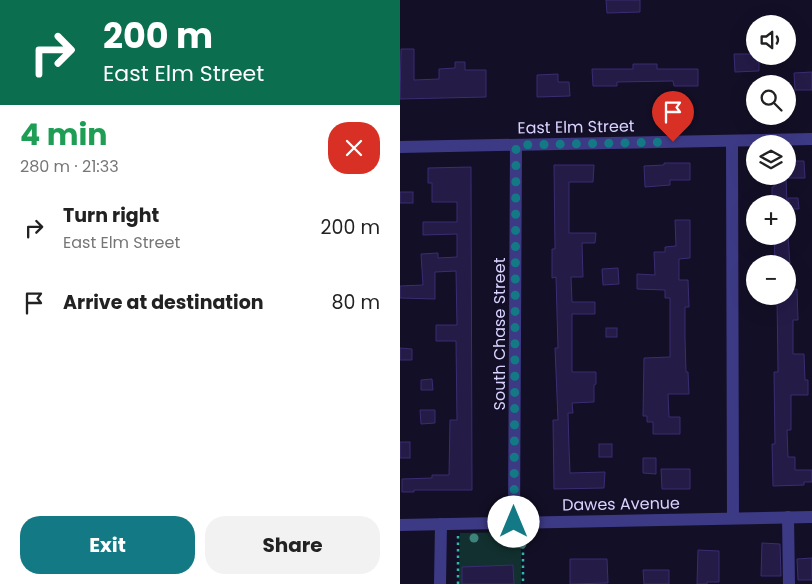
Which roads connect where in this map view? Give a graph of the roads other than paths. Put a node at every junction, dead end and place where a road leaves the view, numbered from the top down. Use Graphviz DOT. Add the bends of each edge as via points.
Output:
graph roads {
  1 [pos="812,139"];
  2 [pos="732,141"];
  3 [pos="516,145"];
  4 [pos="400,147"];
  5 [pos="788,517"];
  6 [pos="812,517"];
  7 [pos="733,518"];
  8 [pos="440,524"];
  9 [pos="400,525"];
  10 [pos="518,526"];
  11 [pos="440,584"];
  12 [pos="790,584"];
  1 -- 2 [label="street, East Elm Street"];
  2 -- 3 [label="street, East Elm Street"];
  2 -- 7 [label="street"];
  3 -- 4 [label="street, East Elm Street"];
  3 -- 10 [label="street, South Chase Street"];
  5 -- 6 [label="street, Dawes Avenue"];
  5 -- 7 [label="street, Dawes Avenue"];
  5 -- 12 [label="street"];
  7 -- 10 [label="street, Dawes Avenue"];
  8 -- 9 [label="street, Dawes Avenue"];
  8 -- 10 [label="street, Dawes Avenue"];
  8 -- 11 [label="street"];
}
